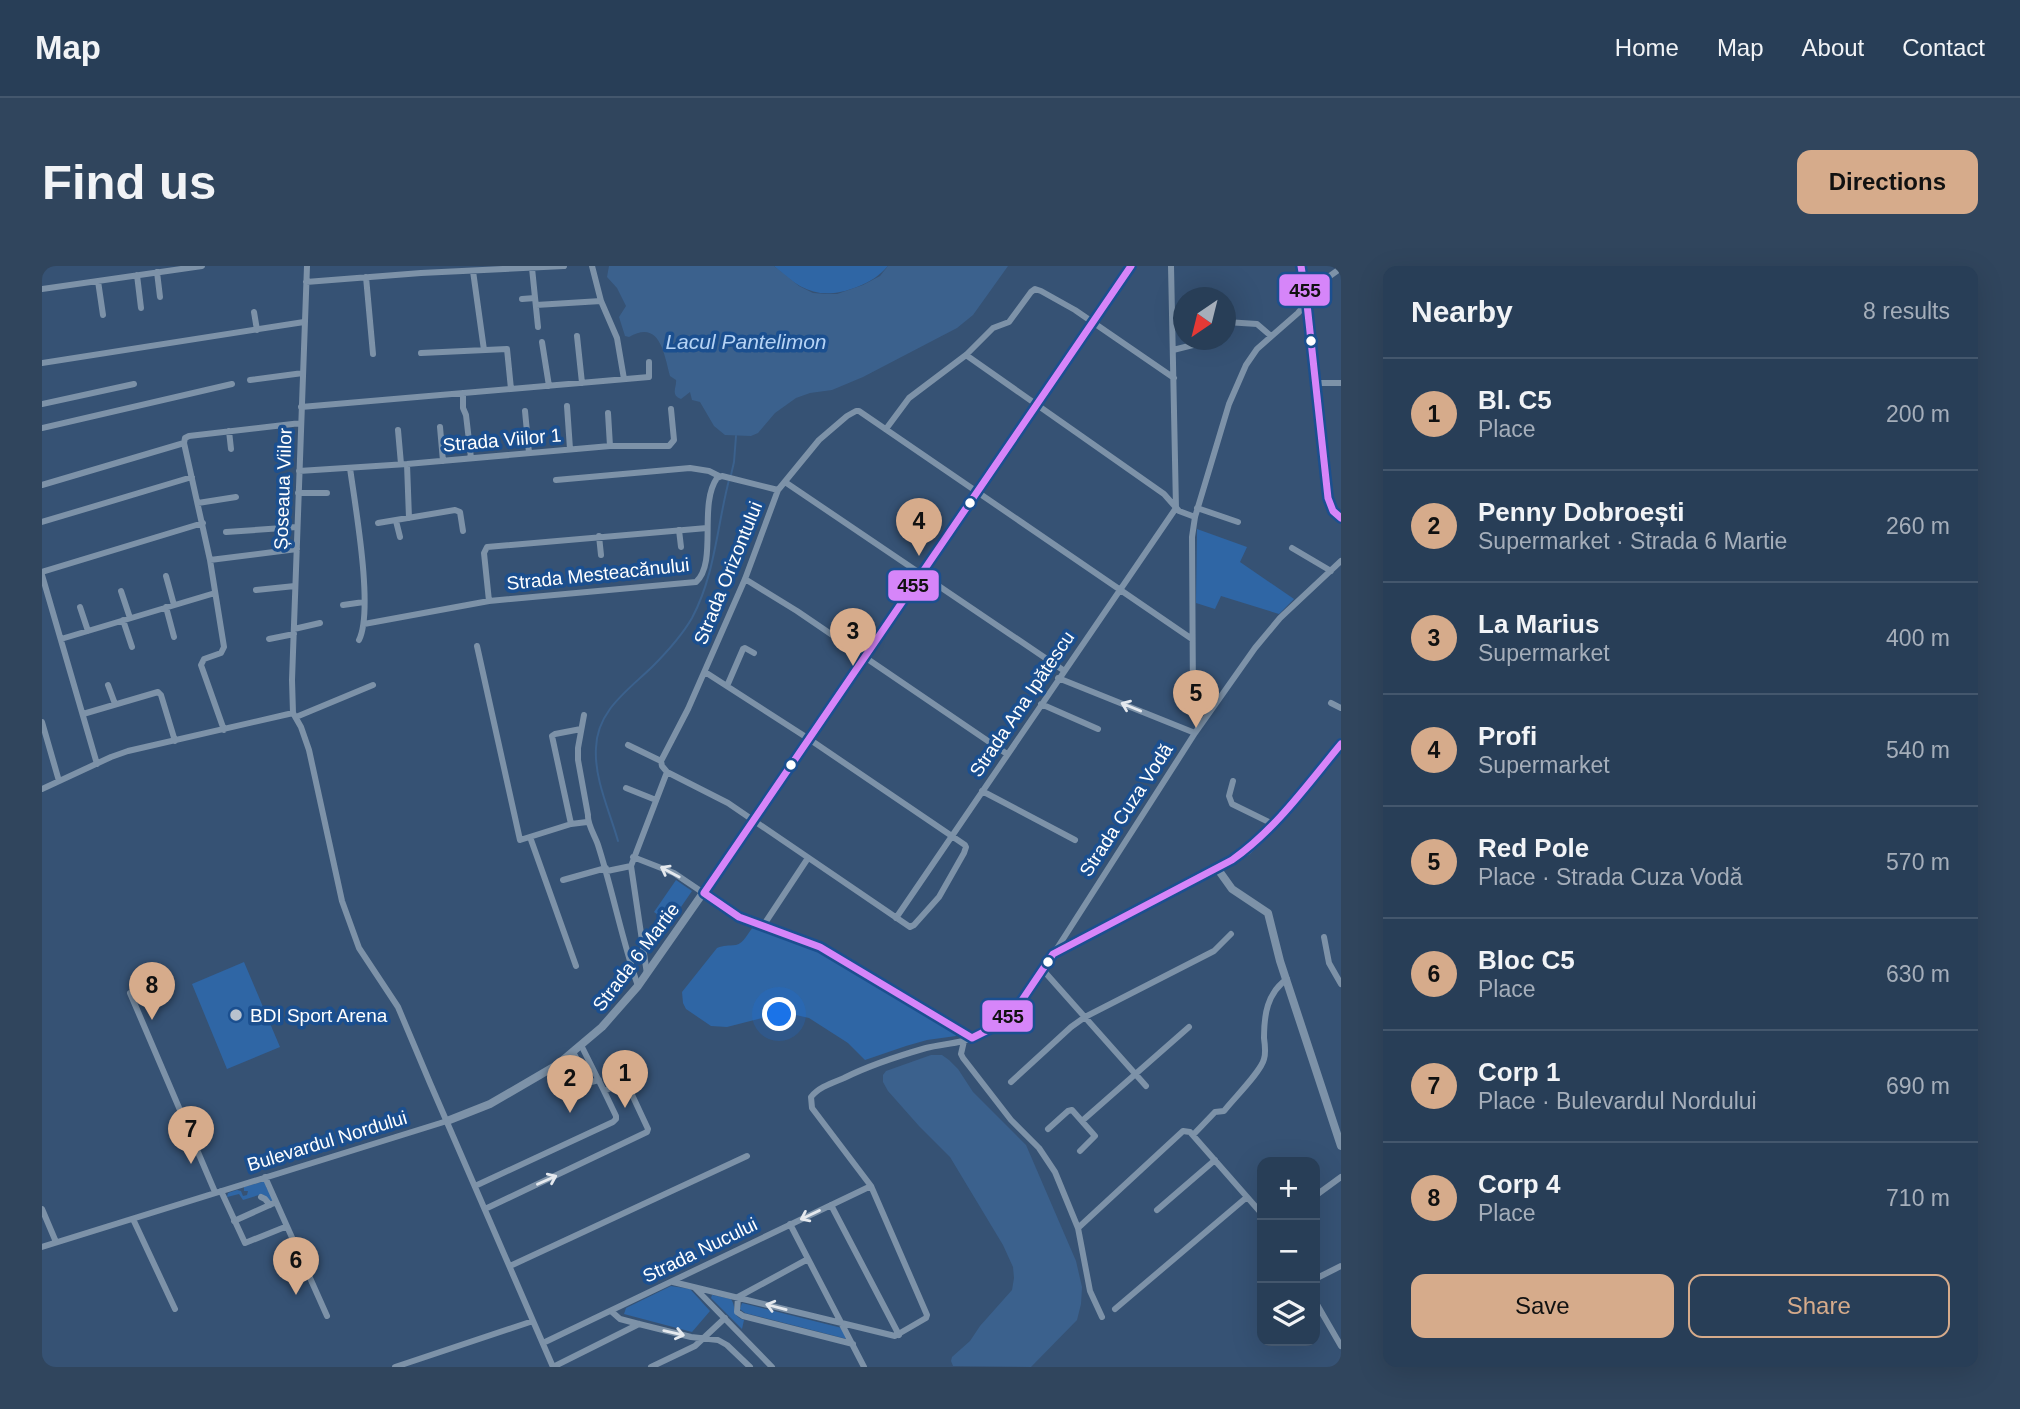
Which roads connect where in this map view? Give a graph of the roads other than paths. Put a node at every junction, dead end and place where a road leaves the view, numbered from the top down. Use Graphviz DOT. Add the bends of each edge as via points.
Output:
graph roads {
  1 [pos="202,266"];
  2 [pos="307,266"];
  3 [pos="564,266"];
  4 [pos="592,266"];
  5 [pos="1131,266"];
  6 [pos="1171,266"];
  7 [pos="1301,266"];
  8 [pos="491,268"];
  9 [pos="505,268"];
  10 [pos="532,268"];
  11 [pos="1341,268"];
  12 [pos="460,269"];
  13 [pos="473,271"];
  14 [pos="157,272"];
  15 [pos="137,275"];
  16 [pos="366,277"];
  17 [pos="98,281"];
  18 [pos="306,282"];
  19 [pos="42,289"];
  20 [pos="160,297"];
  21 [pos="523,299"];
  22 [pos="601,301"];
  23 [pos="536,302"];
  24 [pos="1307,304"];
  25 [pos="141,308"];
  26 [pos="254,312"];
  27 [pos="103,315"];
  28 [pos="304,322"];
  29 [pos="1093,322"];
  30 [pos="1236,323"];
  31 [pos="538,327"];
  32 [pos="257,330"];
  33 [pos="577,336"];
  34 [pos="1272,336"];
  35 [pos="542,342"];
  36 [pos="484,349"];
  37 [pos="1173,350"];
  38 [pos="373,354"];
  39 [pos="421,354"];
  40 [pos="966,355"];
  41 [pos="649,362"];
  42 [pos="42,363"];
  43 [pos="303,373"];
  44 [pos="1174,378"];
  45 [pos="624,379"];
  46 [pos="250,380"];
  47 [pos="582,383"];
  48 [pos="1315,383"];
  49 [pos="1341,383"];
  50 [pos="134,384"];
  51 [pos="232,384"];
  52 [pos="549,386"];
  53 [pos="511,389"];
  54 [pos="463,393"];
  55 [pos="42,404"];
  56 [pos="1037,404"];
  57 [pos="567,406"];
  58 [pos="302,407"];
  59 [pos="671,410"];
  60 [pos="525,411"];
  61 [pos="608,413"];
  62 [pos="301,423"];
  63 [pos="440,427"];
  64 [pos="42,428"];
  65 [pos="886,429"];
  66 [pos="398,430"];
  67 [pos="229,431"];
  68 [pos="184,443"];
  69 [pos="610,446"];
  70 [pos="231,449"];
  71 [pos="570,449"];
  72 [pos="529,453"];
  73 [pos="471,458"];
  74 [pos="443,461"];
  75 [pos="404,464"];
  76 [pos="350,468"];
  77 [pos="299,471"];
  78 [pos="721,476"];
  79 [pos="192,477"];
  80 [pos="556,480"];
  81 [pos="785,482"];
  82 [pos="42,485"];
  83 [pos="778,490"];
  84 [pos="977,492"];
  85 [pos="298,493"];
  86 [pos="327,493"];
  87 [pos="236,497"];
  88 [pos="198,503"];
  89 [pos="1176,508"];
  90 [pos="1197,508"];
  91 [pos="1195,517"];
  92 [pos="410,518"];
  93 [pos="1341,518"];
  94 [pos="397,520"];
  95 [pos="42,522"];
  96 [pos="1238,522"];
  97 [pos="203,523"];
  98 [pos="378,523"];
  99 [pos="297,527"];
  100 [pos="707,528"];
  101 [pos="679,530"];
  102 [pos="463,531"];
  103 [pos="226,532"];
  104 [pos="599,536"];
  105 [pos="400,537"];
  106 [pos="681,547"];
  107 [pos="1292,548"];
  108 [pos="296,549"];
  109 [pos="601,555"];
  110 [pos="210,560"];
  111 [pos="1341,561"];
  112 [pos="1331,571"];
  113 [pos="42,573"];
  114 [pos="922,574"];
  115 [pos="166,576"];
  116 [pos="745,579"];
  117 [pos="295,586"];
  118 [pos="1119,589"];
  119 [pos="256,590"];
  120 [pos="121,591"];
  121 [pos="215,593"];
  122 [pos="489,601"];
  123 [pos="364,602"];
  124 [pos="174,605"];
  125 [pos="344,605"];
  126 [pos="80,607"];
  127 [pos="166,607"];
  128 [pos="127,619"];
  129 [pos="320,623"];
  130 [pos="364,624"];
  131 [pos="88,631"];
  132 [pos="294,631"];
  133 [pos="174,637"];
  134 [pos="61,639"];
  135 [pos="269,639"];
  136 [pos="1192,639"];
  137 [pos="359,640"];
  138 [pos="477,646"];
  139 [pos="132,647"];
  140 [pos="754,653"];
  141 [pos="865,658"];
  142 [pos="1063,670"];
  143 [pos="705,672"];
  144 [pos="1058,678"];
  145 [pos="108,685"];
  146 [pos="373,685"];
  147 [pos="727,686"];
  148 [pos="115,704"];
  149 [pos="1041,704"];
  150 [pos="1331,704"];
  151 [pos="1341,708"];
  152 [pos="83,715"];
  153 [pos="295,715"];
  154 [pos="584,715"];
  155 [pos="42,722"];
  156 [pos="1199,726"];
  157 [pos="581,729"];
  158 [pos="1098,729"];
  159 [pos="224,730"];
  160 [pos="1195,733"];
  161 [pos="809,739"];
  162 [pos="175,741"];
  163 [pos="1341,744"];
  164 [pos="628,745"];
  165 [pos="1007,754"];
  166 [pos="661,761"];
  167 [pos="97,764"];
  168 [pos="666,770"];
  169 [pos="59,781"];
  170 [pos="1233,781"];
  171 [pos="626,788"];
  172 [pos="42,789"];
  173 [pos="982,791"];
  174 [pos="656,800"];
  175 [pos="754,820"];
  176 [pos="587,822"];
  177 [pos="571,824"];
  178 [pos="1273,824"];
  179 [pos="952,835"];
  180 [pos="530,837"];
  181 [pos="1074,840"];
  182 [pos="634,857"];
  183 [pos="808,858"];
  184 [pos="631,866"];
  185 [pos="1217,868"];
  186 [pos="606,869"];
  187 [pos="563,880"];
  188 [pos="704,893"];
  189 [pos="895,918"];
  190 [pos="763,926"];
  191 [pos="1231,934"];
  192 [pos="1324,937"];
  193 [pos="1053,954"];
  194 [pos="576,966"];
  195 [pos="1043,970"];
  196 [pos="647,974"];
  197 [pos="1287,979"];
  198 [pos="1340,983"];
  199 [pos="638,986"];
  200 [pos="130,993"];
  201 [pos="1085,1017"];
  202 [pos="1189,1027"];
  203 [pos="972,1038"];
  204 [pos="964,1041"];
  205 [pos="581,1045"];
  206 [pos="573,1052"];
  207 [pos="1136,1074"];
  208 [pos="599,1080"];
  209 [pos="1011,1082"];
  210 [pos="1146,1086"];
  211 [pos="604,1091"];
  212 [pos="447,1121"];
  213 [pos="1082,1121"];
  214 [pos="1338,1125"];
  215 [pos="1048,1129"];
  216 [pos="1193,1135"];
  217 [pos="1341,1146"];
  218 [pos="1080,1151"];
  219 [pos="747,1156"];
  220 [pos="1215,1160"];
  221 [pos="265,1177"];
  222 [pos="1341,1177"];
  223 [pos="475,1185"];
  224 [pos="872,1186"];
  225 [pos="218,1191"];
  226 [pos="1320,1192"];
  227 [pos="261,1197"];
  228 [pos="1247,1197"];
  229 [pos="831,1205"];
  230 [pos="1257,1208"];
  231 [pos="42,1209"];
  232 [pos="485,1209"];
  233 [pos="1157,1210"];
  234 [pos="133,1219"];
  235 [pos="234,1222"];
  236 [pos="790,1224"];
  237 [pos="285,1227"];
  238 [pos="1078,1228"];
  239 [pos="56,1242"];
  240 [pos="42,1247"];
  241 [pos="808,1259"];
  242 [pos="510,1266"];
  243 [pos="1341,1266"];
  244 [pos="1320,1276"];
  245 [pos="673,1282"];
  246 [pos="694,1287"];
  247 [pos="738,1297"];
  248 [pos="175,1309"];
  249 [pos="1115,1309"];
  250 [pos="1320,1310"];
  251 [pos="611,1311"];
  252 [pos="327,1316"];
  253 [pos="1102,1317"];
  254 [pos="725,1318"];
  255 [pos="533,1321"];
  256 [pos="639,1324"];
  257 [pos="842,1324"];
  258 [pos="899,1335"];
  259 [pos="706,1338"];
  260 [pos="543,1343"];
  261 [pos="853,1344"];
  262 [pos="1341,1346"];
  263 [pos="395,1367"];
  264 [pos="553,1367"];
  265 [pos="651,1367"];
  266 [pos="749,1367"];
  267 [pos="772,1367"];
  268 [pos="864,1367"];
  1 -- 14 [label="street"];
  2 -- 18 [label="street, Șoseaua Viilor"];
  3 -- 10 [label="street"];
  4 -- 22 [label="street"];
  5 -- 29 [label="street, Strada 6 Martie"];
  6 -- 37 [label="street"];
  7 -- 24 [label="street"];
  8 -- 9 [label="street"];
  8 -- 13 [label="street"];
  9 -- 10 [label="street"];
  10 -- 23 [label="street"];
  11 -- 24 [label="street"];
  12 -- 13 [label="street"];
  12 -- 16 [label="street"];
  13 -- 36 [label="street"];
  14 -- 15 [label="street"];
  14 -- 20 [label="street"];
  15 -- 17 [label="street"];
  15 -- 25 [label="street"];
  16 -- 18 [label="street"];
  16 -- 38 [label="street"];
  17 -- 19 [label="street"];
  17 -- 27 [label="street"];
  18 -- 28 [label="street, Șoseaua Viilor"];
  21 -- 23 [label="street"];
  22 -- 23 [label="street"];
  22 -- 45 [label="street" via="617,338"];
  23 -- 31 [label="street"];
  24 -- 34 [label="street"];
  24 -- 48 [label="street"];
  26 -- 32 [label="street"];
  28 -- 32 [label="street"];
  28 -- 43 [label="street, Șoseaua Viilor"];
  29 -- 40 [label="street" via="1035,289 1009,322 993,328"];
  29 -- 44 [label="street"];
  29 -- 56 [label="street, Strada 6 Martie"];
  30 -- 34 [label="street" via="1257,324"];
  32 -- 42 [label="street"];
  33 -- 47 [label="street"];
  34 -- 90 [label="street" via="1251,357 1236,386"];
  35 -- 52 [label="street"];
  36 -- 39 [label="street"];
  36 -- 53 [label="street" via="507,349"];
  37 -- 44 [label="street"];
  40 -- 56 [label="street"];
  40 -- 65 [label="street" via="909,398"];
  41 -- 45 [label="street" via="649,377"];
  43 -- 46 [label="street"];
  43 -- 58 [label="street, Șoseaua Viilor"];
  44 -- 89 [label="street"];
  45 -- 47 [label="street"];
  47 -- 52 [label="street"];
  48 -- 49 [label="street"];
  48 -- 93 [label="street" via="1329,503"];
  50 -- 55 [label="street"];
  51 -- 64 [label="street"];
  52 -- 53 [label="street"];
  53 -- 54 [label="street"];
  54 -- 58 [label="street"];
  54 -- 73 [label="street"];
  56 -- 84 [label="street, Strada 6 Martie"];
  56 -- 89 [label="street" via="1164,494"];
  57 -- 71 [label="street"];
  58 -- 62 [label="street, Șoseaua Viilor"];
  59 -- 69 [label="street, Strada Viilor 1" via="671,445"];
  60 -- 72 [label="street"];
  61 -- 69 [label="street"];
  62 -- 67 [label="street"];
  62 -- 77 [label="street, Șoseaua Viilor"];
  63 -- 74 [label="street"];
  65 -- 81 [label="street, Strada Orizontului" via="856,411 813,447"];
  65 -- 84 [label="street"];
  66 -- 75 [label="street"];
  67 -- 68 [label="street" via="189,436"];
  67 -- 70 [label="street"];
  68 -- 79 [label="street"];
  68 -- 82 [label="street"];
  69 -- 71 [label="street, Strada Viilor 1"];
  71 -- 72 [label="street, Strada Viilor 1"];
  72 -- 73 [label="street, Strada Viilor 1"];
  73 -- 74 [label="street, Strada Viilor 1"];
  74 -- 75 [label="street, Strada Viilor 1"];
  75 -- 76 [label="street, Strada Viilor 1"];
  75 -- 92 [label="street"];
  76 -- 77 [label="street, Strada Viilor 1"];
  76 -- 123 [label="street"];
  77 -- 85 [label="street, Șoseaua Viilor"];
  78 -- 80 [label="street" via="690,468"];
  78 -- 83 [label="street"];
  78 -- 100 [label="street, Strada Mesteacănului" via="713,482"];
  79 -- 88 [label="street"];
  79 -- 95 [label="street"];
  81 -- 83 [label="street, Strada Orizontului"];
  81 -- 114 [label="street"];
  83 -- 116 [label="street, Strada Orizontului"];
  84 -- 114 [label="street, Strada 6 Martie"];
  84 -- 118 [label="street"];
  85 -- 86 [label="street"];
  85 -- 99 [label="street, Șoseaua Viilor"];
  87 -- 88 [label="street"];
  88 -- 97 [label="street"];
  89 -- 91 [label="street"];
  89 -- 118 [label="street, Strada Ana Ipătescu"];
  90 -- 91 [label="street"];
  90 -- 96 [label="street"];
  91 -- 136 [label="street"];
  92 -- 94 [label="street"];
  92 -- 102 [label="street" via="458,511"];
  94 -- 98 [label="street"];
  94 -- 105 [label="street"];
  97 -- 110 [label="street"];
  97 -- 113 [label="street"];
  99 -- 103 [label="street"];
  99 -- 108 [label="street, Șoseaua Viilor"];
  100 -- 101 [label="street, Strada Mesteacănului"];
  100 -- 122 [label="street, Strada Mesteacănului" via="705,563 696,582"];
  101 -- 104 [label="street, Strada Mesteacănului"];
  101 -- 106 [label="street, Strada Mesteacănului"];
  104 -- 109 [label="street, Strada Mesteacănului"];
  104 -- 122 [label="street, Strada Mesteacănului" via="485,548"];
  107 -- 112 [label="street"];
  108 -- 110 [label="street"];
  108 -- 117 [label="street, Șoseaua Viilor"];
  110 -- 121 [label="street"];
  111 -- 112 [label="street, Strada Cuza Vodă"];
  112 -- 156 [label="street, Strada Cuza Vodă" via="1261,640"];
  113 -- 134 [label="street"];
  114 -- 141 [label="street, Strada 6 Martie"];
  114 -- 142 [label="street"];
  115 -- 124 [label="street"];
  116 -- 141 [label="street"];
  116 -- 143 [label="street, Strada Orizontului"];
  117 -- 119 [label="street"];
  117 -- 132 [label="street, Șoseaua Viilor"];
  118 -- 136 [label="street"];
  118 -- 142 [label="street, Strada Ana Ipătescu"];
  120 -- 128 [label="street"];
  121 -- 124 [label="street"];
  121 -- 159 [label="street" via="224,647 201,665"];
  122 -- 130 [label="street"];
  123 -- 125 [label="street"];
  123 -- 130 [label="street"];
  124 -- 127 [label="street"];
  126 -- 131 [label="street"];
  127 -- 128 [label="street"];
  127 -- 133 [label="street"];
  128 -- 131 [label="street"];
  128 -- 139 [label="street"];
  129 -- 132 [label="street"];
  130 -- 137 [label="street"];
  131 -- 134 [label="street"];
  132 -- 135 [label="street"];
  132 -- 153 [label="street, Șoseaua Viilor"];
  134 -- 152 [label="street"];
  136 -- 156 [label="street" via="1193,702"];
  138 -- 180 [label="street" via="520,840"];
  140 -- 147 [label="street" via="743,649"];
  141 -- 161 [label="street, Strada 6 Martie"];
  141 -- 165 [label="street"];
  142 -- 144 [label="street, Strada Ana Ipătescu"];
  143 -- 147 [label="street"];
  143 -- 166 [label="street, Strada Orizontului"];
  144 -- 149 [label="street, Strada Ana Ipătescu"];
  160 -- 144 [label="street, one-way"];
  145 -- 148 [label="street"];
  146 -- 153 [label="street"];
  147 -- 161 [label="street"];
  148 -- 152 [label="street"];
  148 -- 162 [label="street" via="158,692"];
  149 -- 158 [label="street"];
  149 -- 165 [label="street, Strada Ana Ipătescu"];
  150 -- 151 [label="street"];
  152 -- 167 [label="street"];
  153 -- 159 [label="street"];
  153 -- 212 [label="street" via="306,739 342,901 359,948 398,1007"];
  154 -- 157 [label="street"];
  155 -- 169 [label="street"];
  156 -- 160 [label="street, Strada Cuza Vodă"];
  157 -- 176 [label="street" via="578,760"];
  157 -- 177 [label="street" via="552,736"];
  159 -- 162 [label="street"];
  160 -- 193 [label="street, Strada Cuza Vodă"];
  161 -- 175 [label="street, Strada 6 Martie"];
  161 -- 179 [label="street"];
  162 -- 167 [label="street" via="128,751"];
  163 -- 178 [label="street"];
  164 -- 166 [label="street"];
  165 -- 173 [label="street, Strada Ana Ipătescu"];
  166 -- 168 [label="street"];
  167 -- 169 [label="street"];
  168 -- 174 [label="street"];
  168 -- 175 [label="street"];
  169 -- 172 [label="street"];
  170 -- 178 [label="street" via="1232,804"];
  171 -- 174 [label="street"];
  173 -- 179 [label="street, Strada Ana Ipătescu"];
  173 -- 181 [label="street"];
  174 -- 182 [label="street"];
  175 -- 183 [label="street"];
  175 -- 188 [label="street, Strada 6 Martie"];
  176 -- 177 [label="street"];
  176 -- 186 [label="street"];
  177 -- 180 [label="street"];
  178 -- 185 [label="street" via="1247,851"];
  179 -- 189 [label="street, Strada Ana Ipătescu"];
  179 -- 189 [label="street" via="966,849 939,897 912,927"];
  180 -- 194 [label="street"];
  182 -- 184 [label="street"];
  188 -- 182 [label="street, one-way" via="674,873"];
  183 -- 189 [label="street"];
  183 -- 190 [label="street"];
  184 -- 186 [label="street"];
  184 -- 196 [label="street"];
  185 -- 193 [label="street"];
  185 -- 197 [label="street" via="1232,889 1268,913"];
  186 -- 187 [label="street"];
  186 -- 199 [label="street"];
  188 -- 190 [label="street" via="731,913"];
  188 -- 196 [label="street, Strada 6 Martie"];
  190 -- 203 [label="street" via="820,947"];
  191 -- 201 [label="street" via="1217,949"];
  192 -- 198 [label="street" via="1329,963"];
  193 -- 195 [label="street, Strada Cuza Vodă"];
  195 -- 201 [label="street"];
  195 -- 203 [label="street, Strada Cuza Vodă" via="1010,1015"];
  196 -- 199 [label="street, Strada 6 Martie"];
  197 -- 214 [label="street"];
  197 -- 216 [label="street" via="1267,1006 1261,1067 1224,1111 1215,1112"];
  199 -- 205 [label="street, Strada 6 Martie"];
  200 -- 225 [label="street"];
  201 -- 207 [label="street"];
  201 -- 209 [label="street"];
  202 -- 207 [label="street"];
  203 -- 204 [label="street, Strada Cuza Vodă"];
  204 -- 224 [label="street, Strada Cuza Vodă" via="868,1066 811,1097 812,1108"];
  204 -- 238 [label="street" via="963,1058 1046,1156"];
  205 -- 206 [label="street, Strada 6 Martie"];
  205 -- 208 [label="street"];
  206 -- 208 [label="street" via="587,1080"];
  206 -- 212 [label="street, Strada 6 Martie" via="490,1104"];
  207 -- 210 [label="street"];
  207 -- 213 [label="street"];
  208 -- 211 [label="street"];
  211 -- 223 [label="street" via="615,1121"];
  232 -- 211 [label="street, one-way" via="648,1132 626,1083"];
  212 -- 221 [label="street, Bulevardul Nordului"];
  212 -- 223 [label="street"];
  213 -- 215 [label="street" via="1069,1110"];
  213 -- 218 [label="street" via="1095,1137"];
  214 -- 217 [label="street"];
  216 -- 220 [label="street"];
  216 -- 238 [label="street" via="1183,1131"];
  219 -- 242 [label="street"];
  220 -- 228 [label="street"];
  220 -- 233 [label="street"];
  221 -- 225 [label="street, Bulevardul Nordului"];
  221 -- 252 [label="street"];
  222 -- 226 [label="street"];
  223 -- 232 [label="street"];
  224 -- 229 [label="street, Strada Nucului"];
  224 -- 258 [label="street" via="927,1315"];
  225 -- 234 [label="street, Bulevardul Nordului"];
  225 -- 235 [label="street"];
  227 -- 235 [label="street" via="272,1204"];
  228 -- 230 [label="street"];
  228 -- 249 [label="street"];
  229 -- 236 [label="street, Strada Nucului, one-way"];
  229 -- 258 [label="street"];
  231 -- 239 [label="street"];
  232 -- 242 [label="street"];
  234 -- 239 [label="street, Bulevardul Nordului"];
  234 -- 248 [label="street"];
  235 -- 237 [label="street" via="245,1243"];
  236 -- 241 [label="street"];
  236 -- 245 [label="street, Strada Nucului"];
  238 -- 253 [label="street" via="1090,1291"];
  239 -- 240 [label="street, Bulevardul Nordului"];
  241 -- 247 [label="street"];
  241 -- 257 [label="street"];
  242 -- 255 [label="street"];
  243 -- 244 [label="street"];
  245 -- 246 [label="street"];
  245 -- 251 [label="street, Strada Nucului"];
  246 -- 247 [label="street"];
  246 -- 254 [label="street"];
  257 -- 247 [label="street, one-way"];
  247 -- 261 [label="street" via="736,1310 743,1316"];
  250 -- 262 [label="street"];
  251 -- 256 [label="street"];
  251 -- 260 [label="street, Strada Nucului"];
  254 -- 259 [label="street"];
  254 -- 267 [label="street"];
  255 -- 260 [label="street"];
  255 -- 263 [label="street"];
  256 -- 259 [label="street, one-way"];
  256 -- 264 [label="street"];
  257 -- 258 [label="street"];
  257 -- 261 [label="street"];
  259 -- 265 [label="street"];
  259 -- 266 [label="street" via="726,1345"];
  260 -- 264 [label="street"];
  261 -- 268 [label="street"];
}
